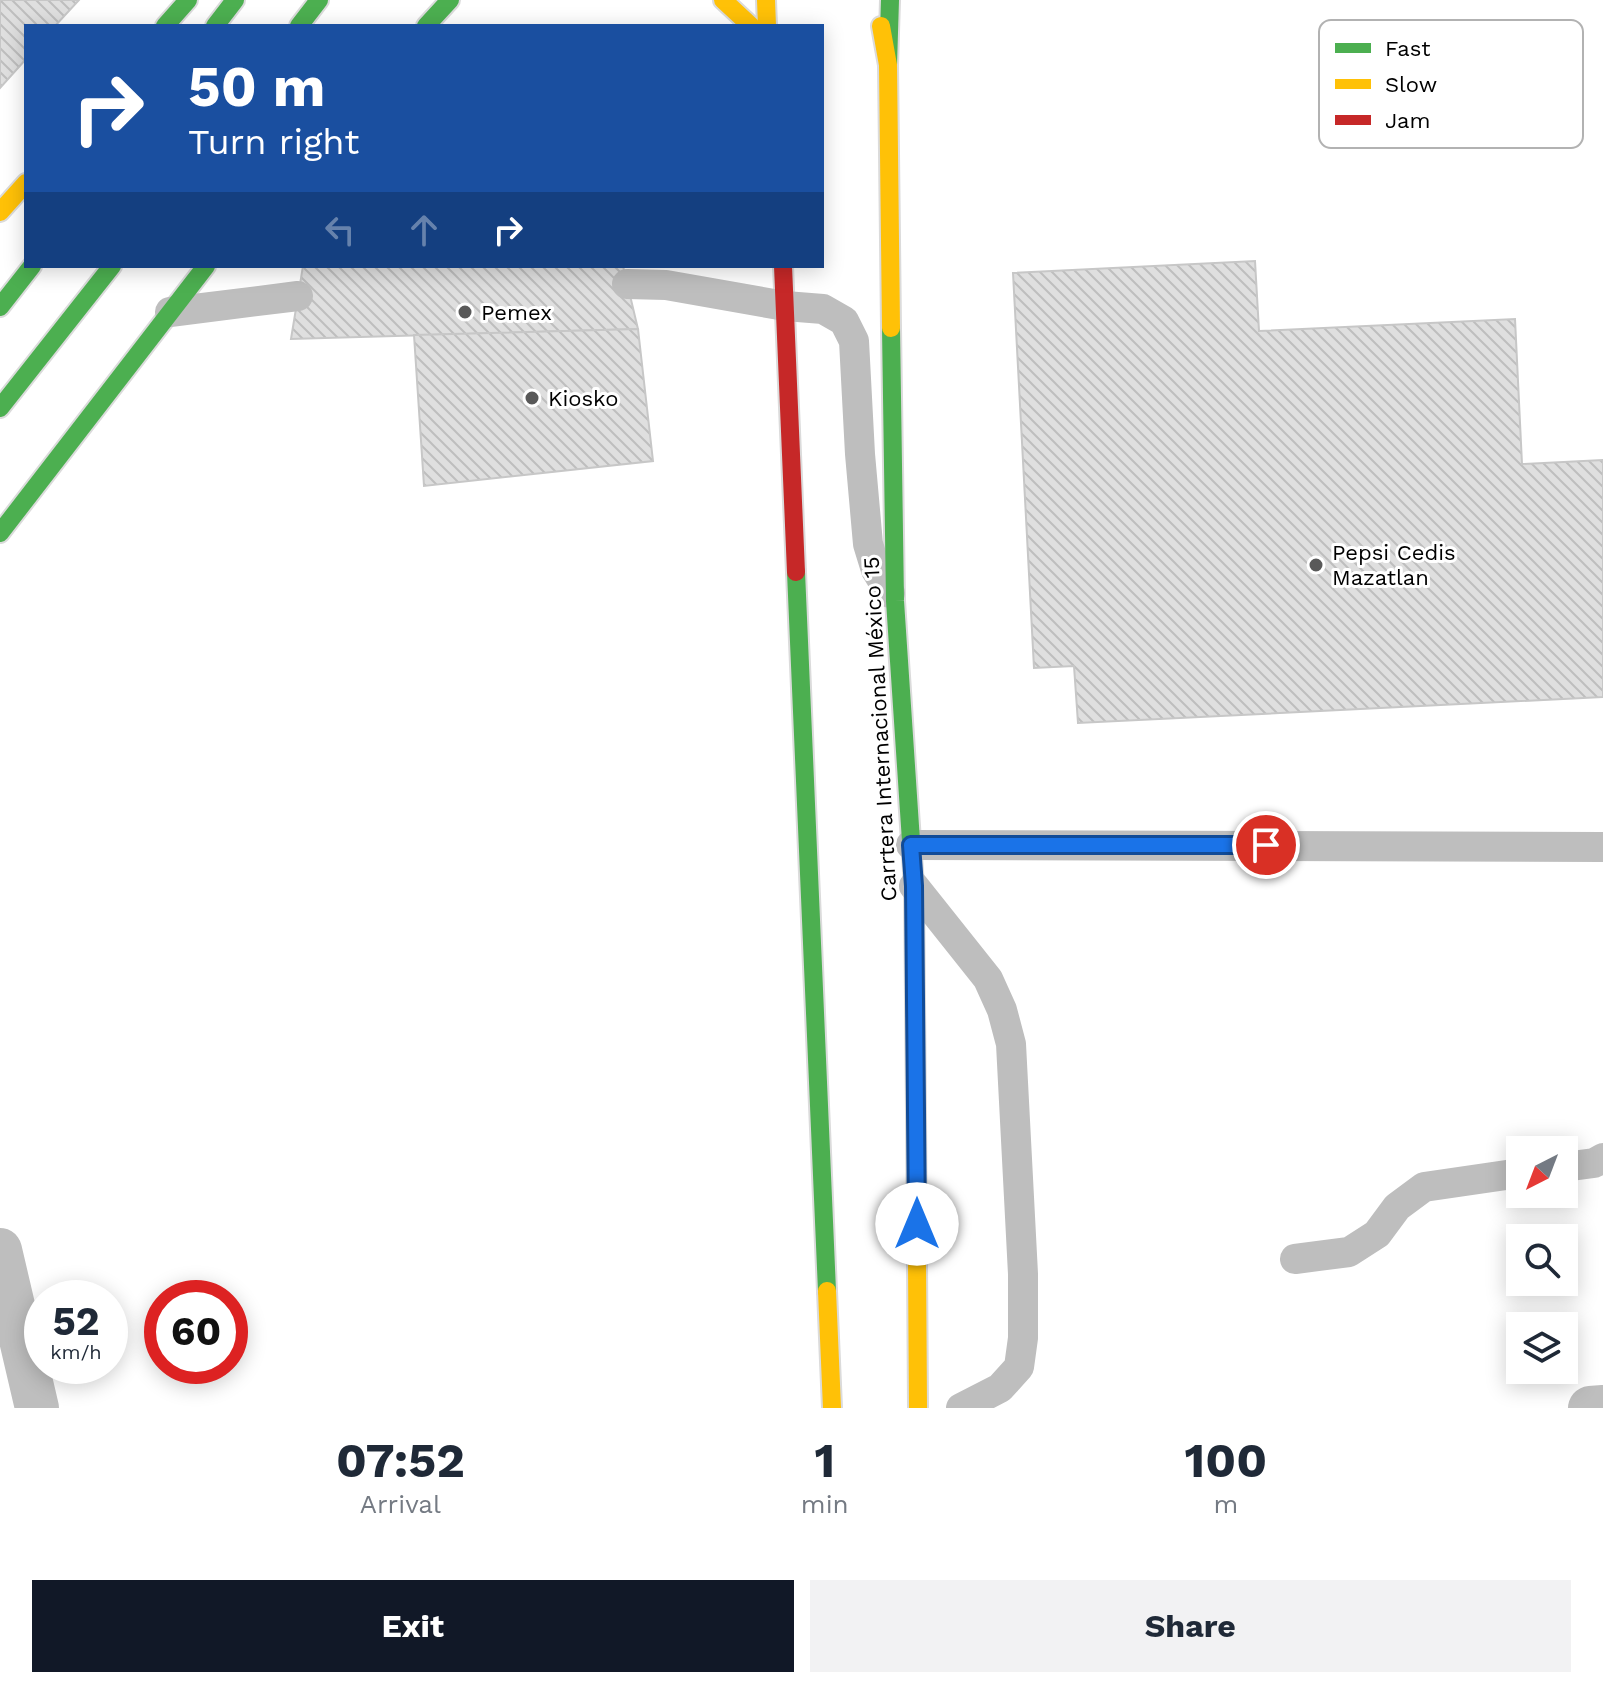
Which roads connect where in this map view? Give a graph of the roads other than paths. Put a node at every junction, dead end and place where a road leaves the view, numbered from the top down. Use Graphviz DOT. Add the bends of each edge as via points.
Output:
graph roads {
  1 [pos="188,0"];
  2 [pos="235,0"];
  3 [pos="319,0"];
  4 [pos="450,0"];
  5 [pos="723,0"];
  6 [pos="766,0"];
  7 [pos="876,0"];
  8 [pos="890,0"];
  9 [pos="167,24"];
  10 [pos="217,24"];
  11 [pos="301,24"];
  12 [pos="428,24"];
  13 [pos="749,24"];
  14 [pos="767,24"];
  15 [pos="888,65"];
  16 [pos="24,185"];
  17 [pos="0,212"];
  18 [pos="30,268"];
  19 [pos="110,268"];
  20 [pos="204,268"];
  21 [pos="783,268"];
  22 [pos="627,284"];
  23 [pos="298,296"];
  24 [pos="785,306"];
  25 [pos="0,307"];
  26 [pos="170,312"];
  27 [pos="0,408"];
  28 [pos="0,533"];
  29 [pos="895,601"];
  30 [pos="911,845"];
  31 [pos="1603,847"];
  32 [pos="914,886"];
  33 [pos="1603,1158"];
  34 [pos="1578,1165"];
  35 [pos="1506,1175"];
  36 [pos="0,1250"];
  37 [pos="1295,1259"];
  38 [pos="1603,1407"];
  39 [pos="37,1408"];
  40 [pos="832,1408"];
  41 [pos="918,1408"];
  42 [pos="961,1408"];
  43 [pos="1590,1408"];
  1 -- 9 [label="main road"];
  2 -- 10 [label="main road"];
  3 -- 11 [label="main road"];
  4 -- 12 [label="main road"];
  5 -- 13 [label="main road"];
  6 -- 14 [label="main road"];
  7 -- 15 [label="main road, Carrtera Internacional México 15"];
  8 -- 15 [label="main road"];
  15 -- 29 [label="main road, Carrtera Internacional México 15"];
  16 -- 17 [label="main road"];
  18 -- 25 [label="main road"];
  19 -- 27 [label="main road"];
  20 -- 26 [label="main road"];
  21 -- 24 [label="main road"];
  22 -- 24 [label="lane" via="666,285"];
  23 -- 26 [label="lane"];
  24 -- 29 [label="lane" via="823,309 844,321 854,341 868,544"];
  24 -- 40 [label="main road"];
  26 -- 28 [label="main road"];
  29 -- 30 [label="main road, Carrtera Internacional México 15"];
  30 -- 31 [label="lane"];
  30 -- 32 [label="main road, Carrtera Internacional México 15"];
  32 -- 41 [label="main road, Carrtera Internacional México 15"];
  32 -- 42 [label="lane" via="988,979 1011,1044 1023,1338 1019,1367 1000,1388"];
  33 -- 34 [label="lane"];
  35 -- 37 [label="lane" via="1424,1187 1397,1207 1377,1234 1349,1252"];
  36 -- 39 [label="street"];
  38 -- 43 [label="street"];
}
